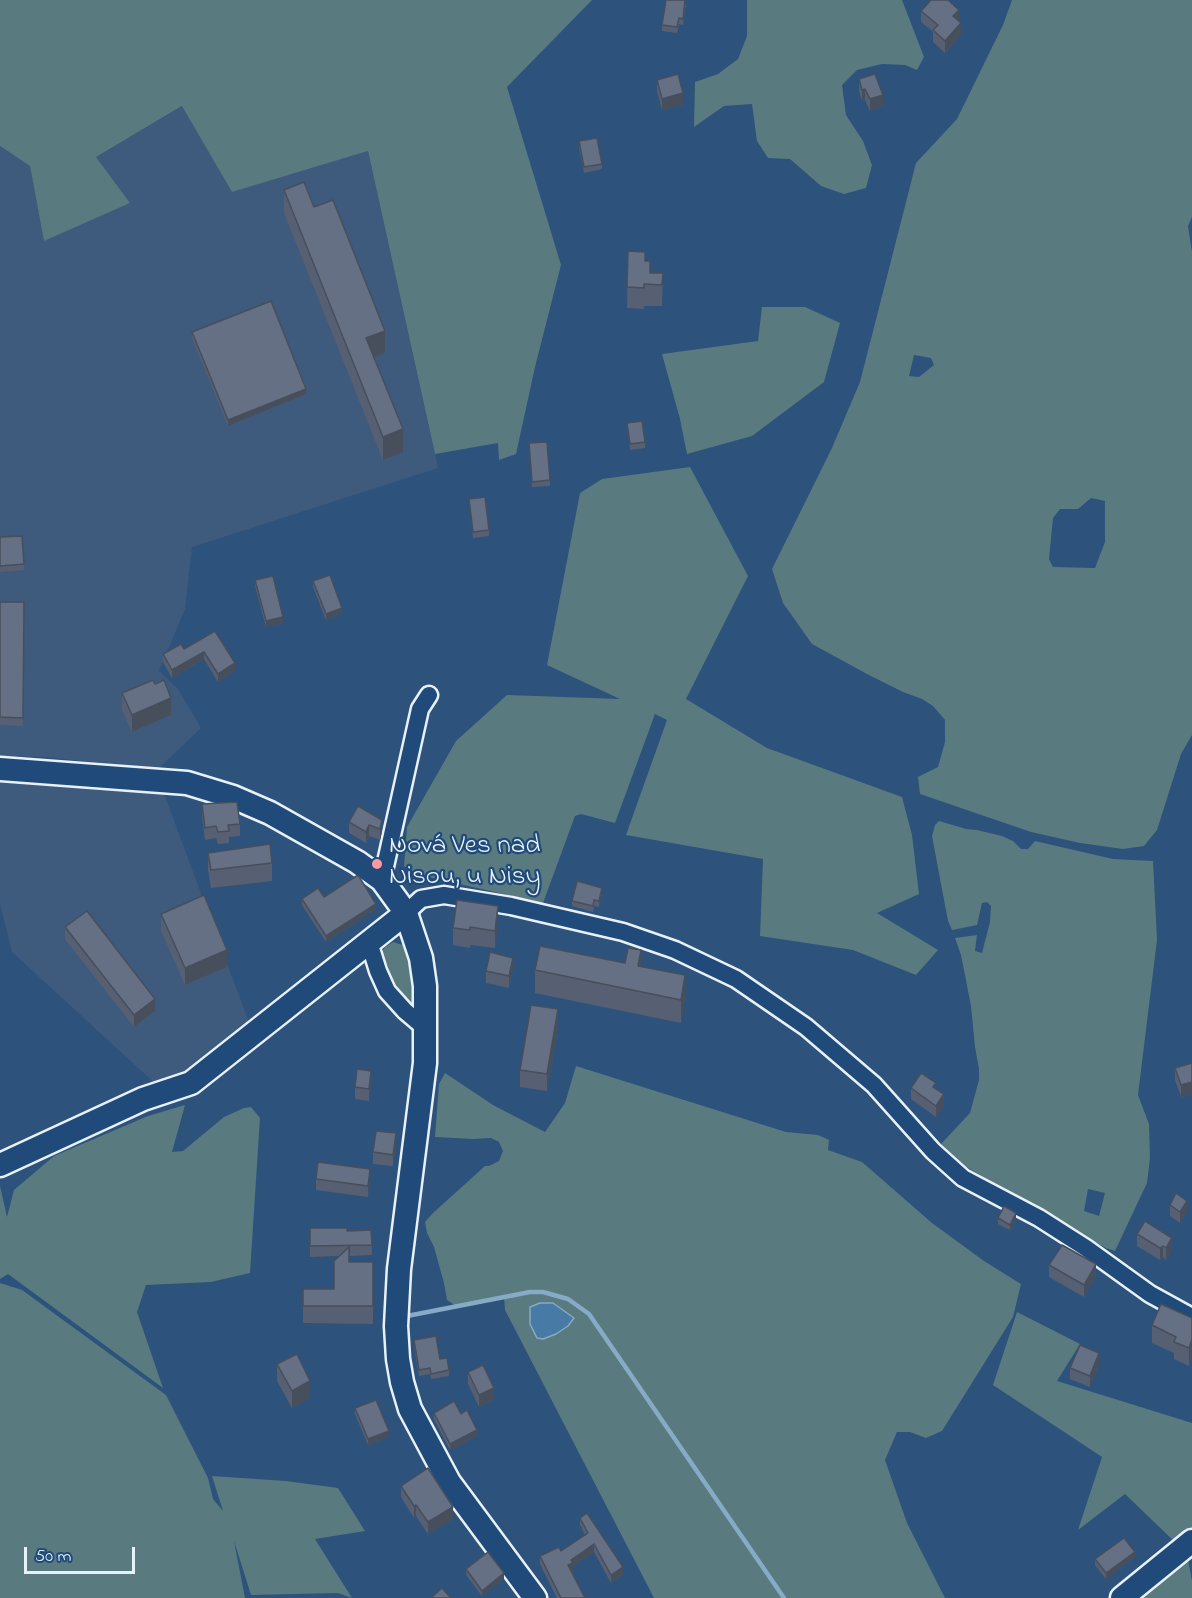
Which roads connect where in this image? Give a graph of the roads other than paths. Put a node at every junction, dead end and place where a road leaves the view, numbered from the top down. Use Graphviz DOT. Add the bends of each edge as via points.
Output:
graph roads {
  1 [pos="429,694"];
  2 [pos="0,769"];
  3 [pos="382,880"];
  4 [pos="406,913"];
  5 [pos="369,942"];
  6 [pos="425,1028"];
  7 [pos="0,1165"];
  8 [pos="1192,1317"];
  9 [pos="1191,1549"];
  10 [pos="535,1598"];
  11 [pos="1122,1598"];
  1 -- 3 [label="street" via="420,709"];
  2 -- 3 [label="street" via="187,783 270,813"];
  3 -- 4 [label="street"];
  4 -- 5 [label="street"];
  4 -- 6 [label="street" via="421,958"];
  4 -- 8 [label="street" via="421,899 444,895 511,906 623,932 675,950 736,979 806,1027 874,1085 933,1151 963,1178 1039,1218 1150,1294"];
  5 -- 6 [label="street" via="387,991"];
  5 -- 7 [label="street" via="191,1083 143,1100"];
  6 -- 10 [label="street" via="425,1063 399,1269 396,1326 402,1382 410,1409 449,1482"];
  9 -- 11 [label="street"];
}
